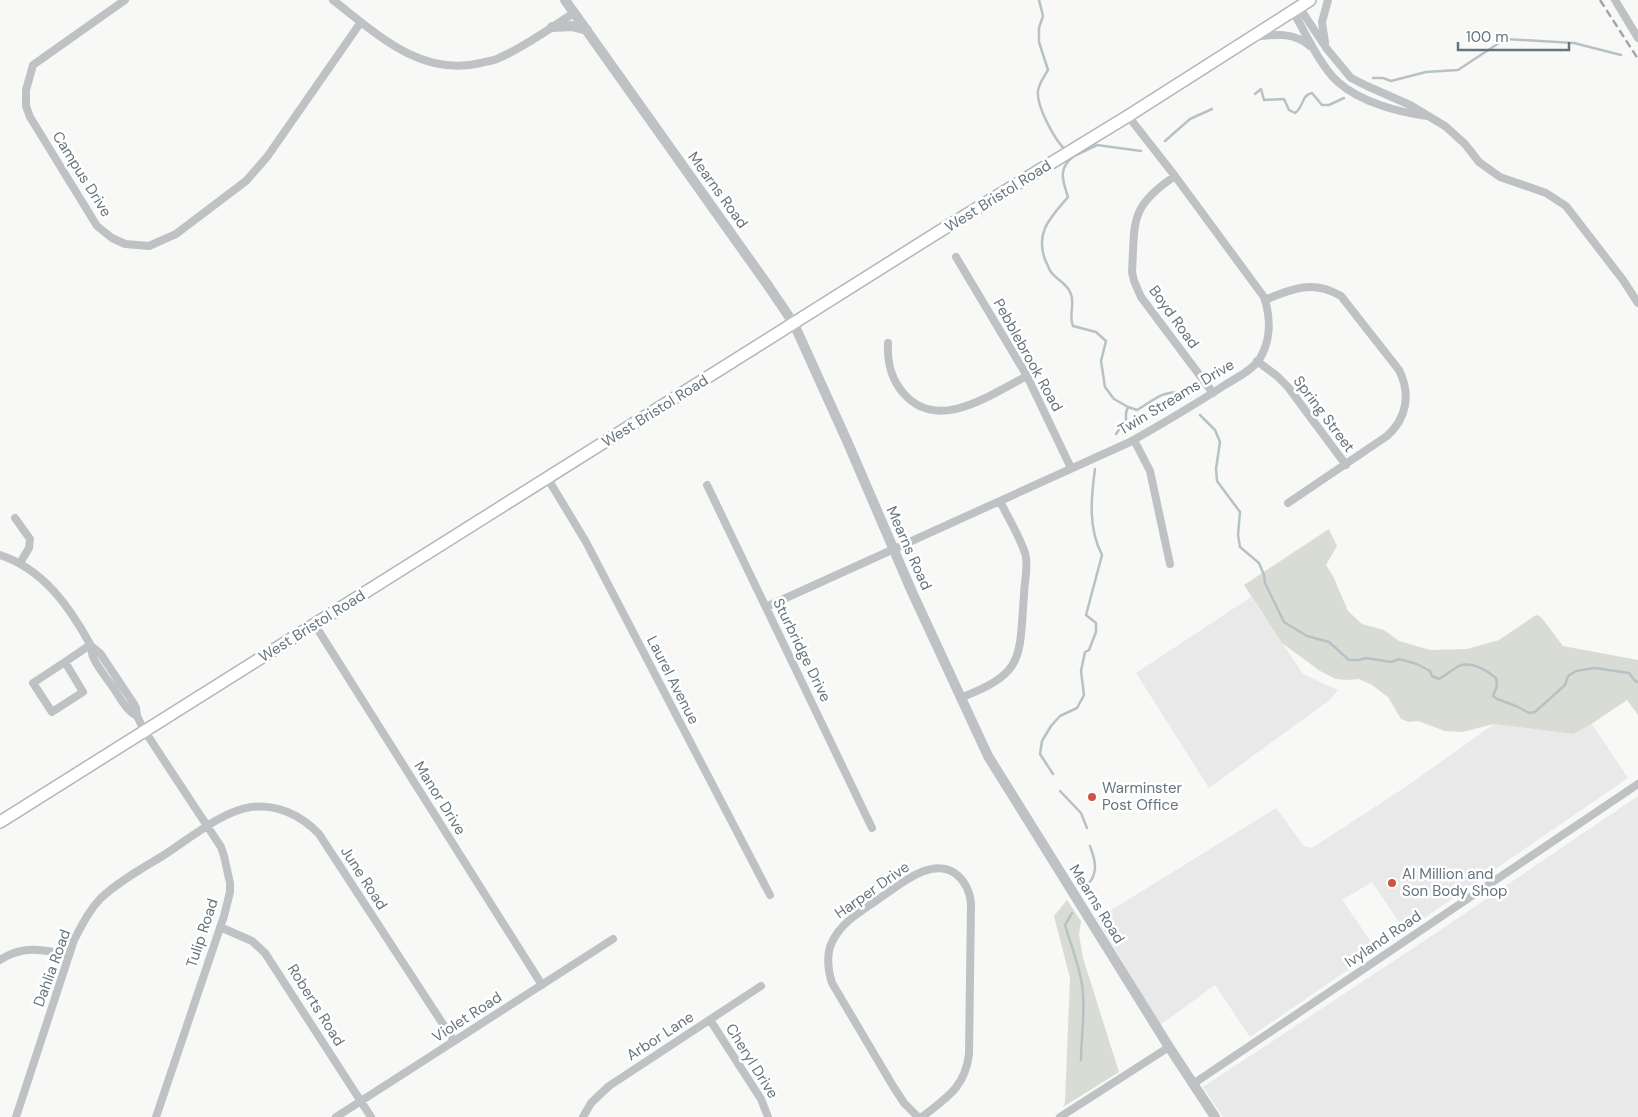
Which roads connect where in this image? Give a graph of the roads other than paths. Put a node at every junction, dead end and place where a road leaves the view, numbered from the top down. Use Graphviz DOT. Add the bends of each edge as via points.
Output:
graph roads {
  1 [pos="125,0"];
  2 [pos="333,0"];
  3 [pos="565,0"];
  4 [pos="1310,0"];
  5 [pos="1328,0"];
  6 [pos="1615,0"];
  7 [pos="1296,9"];
  8 [pos="574,12"];
  9 [pos="361,22"];
  10 [pos="552,27"];
  11 [pos="587,30"];
  12 [pos="1250,38"];
  13 [pos="1638,38"];
  14 [pos="1327,49"];
  15 [pos="1315,51"];
  16 [pos="1128,116"];
  17 [pos="1428,116"];
  18 [pos="1175,176"];
  19 [pos="956,257"];
  20 [pos="1266,300"];
  21 [pos="1638,303"];
  22 [pos="794,324"];
  23 [pos="888,344"];
  24 [pos="1257,362"];
  25 [pos="1027,376"];
  26 [pos="1213,393"];
  27 [pos="1134,440"];
  28 [pos="1346,465"];
  29 [pos="1071,468"];
  30 [pos="548,479"];
  31 [pos="707,485"];
  32 [pos="1000,501"];
  33 [pos="1288,503"];
  34 [pos="15,518"];
  35 [pos="893,550"];
  36 [pos="0,555"];
  37 [pos="20,564"];
  38 [pos="1170,564"];
  39 [pos="766,608"];
  40 [pos="315,625"];
  41 [pos="90,645"];
  42 [pos="65,662"];
  43 [pos="960,698"];
  44 [pos="144,730"];
  45 [pos="1638,784"];
  46 [pos="0,822"];
  47 [pos="208,827"];
  48 [pos="872,828"];
  49 [pos="770,895"];
  50 [pos="220,927"];
  51 [pos="613,939"];
  52 [pos="69,956"];
  53 [pos="0,960"];
  54 [pos="542,985"];
  55 [pos="761,986"];
  56 [pos="710,1020"];
  57 [pos="454,1042"];
  58 [pos="1169,1047"];
  59 [pos="1193,1084"];
  60 [pos="360,1101"];
  61 [pos="16,1117"];
  62 [pos="156,1117"];
  63 [pos="336,1117"];
  64 [pos="371,1117"];
  65 [pos="583,1117"];
  66 [pos="768,1117"];
  67 [pos="918,1117"];
  68 [pos="922,1117"];
  69 [pos="1060,1117"];
  70 [pos="1215,1117"];
  1 -- 9 [label="street, Campus Drive" via="33,65 26,90 26,106 97,226 118,241 135,246 149,246 176,234 246,181 267,157"];
  2 -- 9 [label="street"];
  3 -- 8 [label="street, Mearns Road"];
  4 -- 7 [label="main road, West Bristol Road"];
  5 -- 14 [label="street" via="1322,22"];
  6 -- 13 [label="street"];
  7 -- 12 [label="main road, West Bristol Road"];
  7 -- 14 [label="street"];
  7 -- 15 [label="street"];
  8 -- 10 [label="street"];
  8 -- 11 [label="street, Mearns Road"];
  9 -- 10 [label="street" via="415,58 442,65 468,66 497,59"];
  10 -- 11 [label="street" via="572,26"];
  11 -- 22 [label="street, Mearns Road"];
  12 -- 15 [label="street" via="1286,35 1304,41"];
  12 -- 16 [label="main road, West Bristol Road"];
  14 -- 17 [label="street" via="1357,82"];
  15 -- 17 [label="street" via="1332,76 1348,90 1399,111"];
  16 -- 18 [label="street, Twin Streams Drive"];
  16 -- 22 [label="main road, West Bristol Road"];
  17 -- 21 [label="street" via="1454,132 1486,168 1500,177 1546,193 1566,206"];
  18 -- 20 [label="street, Twin Streams Drive"];
  18 -- 26 [label="street, Boyd Road" via="1151,195 1137,214 1132,272 1142,296"];
  19 -- 25 [label="street, Pebblebrook Road"];
  20 -- 24 [label="street, Twin Streams Drive" via="1269,330"];
  20 -- 28 [label="street" via="1311,286 1336,294 1347,301 1403,378 1406,406 1399,424"];
  22 -- 30 [label="main road, West Bristol Road"];
  22 -- 35 [label="street, Mearns Road"];
  23 -- 25 [label="street" via="893,378 908,398 926,409 960,408"];
  24 -- 26 [label="street, Twin Streams Drive"];
  24 -- 28 [label="street, Spring Street" via="1288,387"];
  25 -- 29 [label="street, Pebblebrook Road"];
  26 -- 27 [label="street, Twin Streams Drive"];
  27 -- 29 [label="street, Twin Streams Drive"];
  27 -- 38 [label="street" via="1150,470"];
  28 -- 33 [label="street"];
  29 -- 32 [label="street, Twin Streams Drive"];
  30 -- 40 [label="main road, West Bristol Road"];
  30 -- 49 [label="street, Laurel Avenue" via="594,558"];
  31 -- 39 [label="street, Sturbridge Drive"];
  32 -- 35 [label="street, Twin Streams Drive"];
  32 -- 43 [label="street" via="1026,557 1020,646 1014,664 1001,679"];
  34 -- 37 [label="street" via="30,539"];
  35 -- 39 [label="street, Twin Streams Drive"];
  35 -- 43 [label="street, Mearns Road"];
  36 -- 37 [label="street, Tulip Road"];
  37 -- 41 [label="street, Tulip Road" via="53,589"];
  39 -- 48 [label="street, Sturbridge Drive"];
  40 -- 44 [label="main road, West Bristol Road"];
  40 -- 54 [label="street, Manor Drive"];
  41 -- 42 [label="street"];
  41 -- 44 [label="street, Tulip Road" via="93,657"];
  42 -- 42 [label="street" via="83,692 52,712 33,683"];
  43 -- 58 [label="street, Mearns Road" via="988,756"];
  44 -- 46 [label="main road, West Bristol Road"];
  44 -- 47 [label="street, Tulip Road"];
  45 -- 59 [label="street, Ivyland Road"];
  47 -- 50 [label="street, Tulip Road" via="220,847 229,873 230,892"];
  47 -- 52 [label="street, Dahlia Road" via="100,898 85,919"];
  47 -- 57 [label="street, June Road" via="234,812 262,806 283,810 312,826"];
  50 -- 60 [label="street, Roberts Road" via="252,941 265,953"];
  50 -- 62 [label="street, Tulip Road"];
  51 -- 54 [label="street, Violet Road"];
  52 -- 53 [label="street" via="30,949"];
  52 -- 61 [label="street, Dahlia Road"];
  54 -- 57 [label="street, Violet Road"];
  55 -- 56 [label="street, Arbor Lane"];
  56 -- 65 [label="street, Arbor Lane" via="609,1086 591,1103"];
  56 -- 66 [label="street, Cheryl Drive" via="761,1099"];
  57 -- 60 [label="street, Violet Road"];
  58 -- 59 [label="street, Mearns Road"];
  58 -- 69 [label="street"];
  59 -- 70 [label="street, Mearns Road"];
  60 -- 63 [label="street, Violet Road"];
  60 -- 64 [label="street, Roberts Road"];
  67 -- 68 [label="street, Harper Drive" via="904,1103 832,983 828,956 845,923 911,877 938,868 957,875 970,893 969,1054 961,1083"];
}
